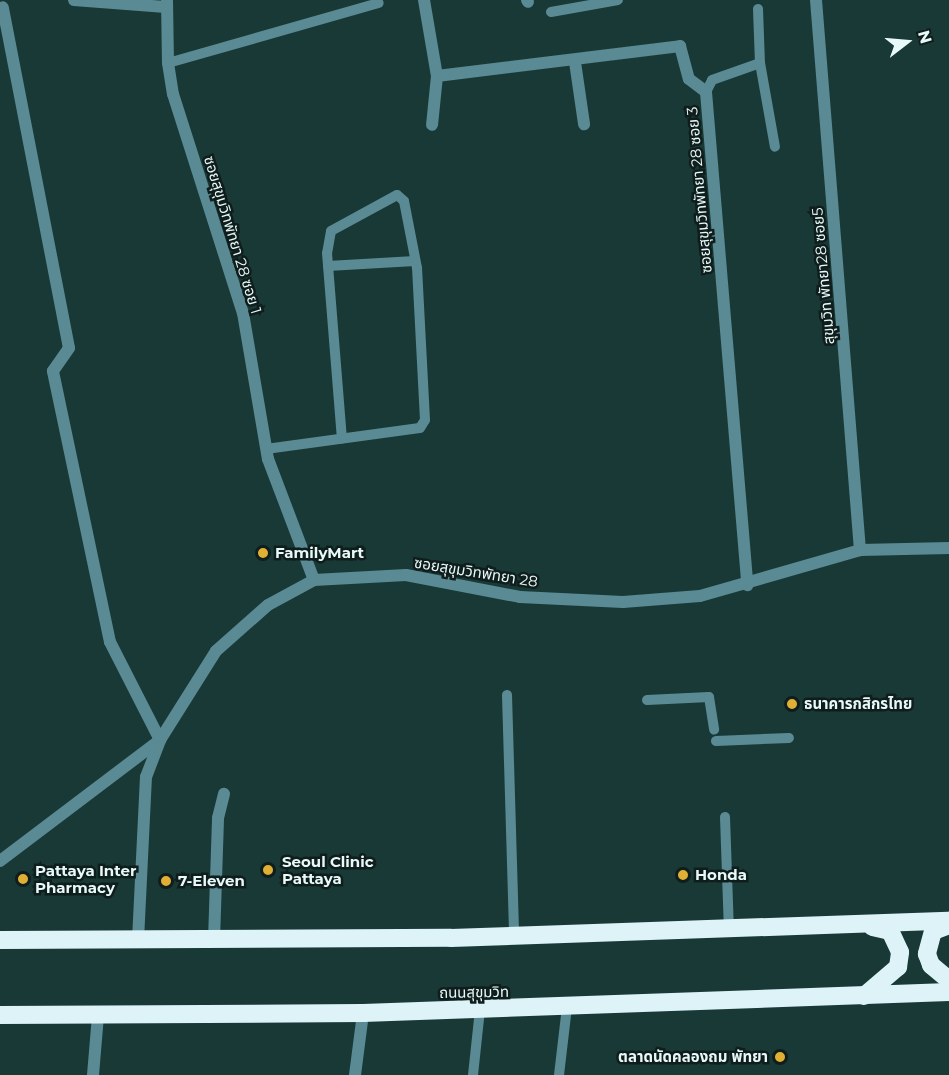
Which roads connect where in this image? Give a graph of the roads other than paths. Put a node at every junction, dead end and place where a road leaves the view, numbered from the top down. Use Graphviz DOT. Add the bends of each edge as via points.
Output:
graph roads {
  1 [pos="74,0"];
  2 [pos="424,0"];
  3 [pos="618,0"];
  4 [pos="816,0"];
  5 [pos="166,3"];
  6 [pos="379,3"];
  7 [pos="3,7"];
  8 [pos="758,9"];
  9 [pos="551,12"];
  10 [pos="575,62"];
  11 [pos="168,63"];
  12 [pos="760,63"];
  13 [pos="437,76"];
  14 [pos="706,92"];
  15 [pos="584,124"];
  16 [pos="432,125"];
  17 [pos="775,147"];
  18 [pos="415,261"];
  19 [pos="328,266"];
  20 [pos="342,438"];
  21 [pos="266,449"];
  22 [pos="949,548"];
  23 [pos="860,550"];
  24 [pos="314,580"];
  25 [pos="747,585"];
  26 [pos="507,695"];
  27 [pos="647,700"];
  28 [pos="789,738"];
  29 [pos="160,740"];
  30 [pos="224,794"];
  31 [pos="725,817"];
  32 [pos="0,861"];
  33 [pos="949,923"];
  34 [pos="864,925"];
  35 [pos="729,931"];
  36 [pos="514,936"];
  37 [pos="0,940"];
  38 [pos="138,940"];
  39 [pos="214,940"];
  40 [pos="949,980"];
  41 [pos="949,992"];
  42 [pos="864,996"];
  43 [pos="567,1007"];
  44 [pos="480,1009"];
  45 [pos="363,1013"];
  46 [pos="0,1016"];
  47 [pos="98,1016"];
  48 [pos="93,1075"];
  49 [pos="355,1075"];
  50 [pos="473,1075"];
  51 [pos="559,1075"];
  1 -- 5 [label="street"];
  2 -- 13 [label="street"];
  3 -- 9 [label="lane"];
  4 -- 23 [label="street, สุขุมวิท พัทยา28 ซอย5"];
  5 -- 11 [label="street, ซอยสุขุมวิทพัทยา 28 ซอย 1"];
  6 -- 11 [label="lane"];
  7 -- 29 [label="street" via="69,348 53,371 110,642"];
  8 -- 12 [label="lane"];
  10 -- 13 [label="street, ซอยสุขุมวิทพัทยา 28 ซอย 3"];
  10 -- 14 [label="street, ซอยสุขุมวิทพัทยา 28 ซอย 3" via="680,46 689,79"];
  10 -- 15 [label="street"];
  11 -- 21 [label="street, ซอยสุขุมวิทพัทยา 28 ซอย 1" via="173,94 243,313"];
  12 -- 14 [label="lane" via="712,80"];
  12 -- 17 [label="lane"];
  13 -- 16 [label="street"];
  14 -- 25 [label="street, ซอยสุขุมวิทพัทยา 28 ซอย 3"];
  18 -- 19 [label="lane"];
  18 -- 19 [label="lane" via="404,201 397,195 331,231"];
  18 -- 20 [label="lane" via="425,420 420,428"];
  19 -- 20 [label="lane"];
  20 -- 21 [label="lane"];
  21 -- 24 [label="street, ซอยสุขุมวิทพัทยา 28 ซอย 1"];
  22 -- 23 [label="street, ซอยสุขุมวิทพัทยา 28"];
  23 -- 25 [label="street, ซอยสุขุมวิทพัทยา 28"];
  24 -- 25 [label="street, ซอยสุขุมวิทพัทยา 28" via="406,575 520,597 623,602 700,596"];
  24 -- 29 [label="street, ซอยสุขุมวิทพัทยา 28" via="268,605 216,651"];
  26 -- 36 [label="lane"];
  27 -- 28 [label="lane" via="709,697 715,736"];
  29 -- 32 [label="street"];
  29 -- 38 [label="street, ซอยสุขุมวิทพัทยา 28" via="146,777"];
  30 -- 39 [label="street" via="218,818"];
  31 -- 35 [label="lane"];
  33 -- 34 [label="highway"];
  33 -- 40 [label="highway" via="933,931 927,954 931,965"];
  34 -- 35 [label="highway"];
  34 -- 42 [label="highway" via="890,931 900,952 898,967"];
  35 -- 36 [label="highway"];
  36 -- 39 [label="highway"];
  37 -- 38 [label="highway"];
  38 -- 39 [label="highway"];
  41 -- 42 [label="highway, ถนนสุขุมวิท"];
  42 -- 43 [label="highway, ถนนสุขุมวิท"];
  43 -- 44 [label="highway, ถนนสุขุมวิท"];
  43 -- 51 [label="lane"];
  44 -- 45 [label="highway, ถนนสุขุมวิท"];
  44 -- 50 [label="lane"];
  45 -- 47 [label="highway, ถนนสุขุมวิท"];
  45 -- 49 [label="street"];
  46 -- 47 [label="highway, ถนนสุขุมวิท"];
  47 -- 48 [label="street"];
}
